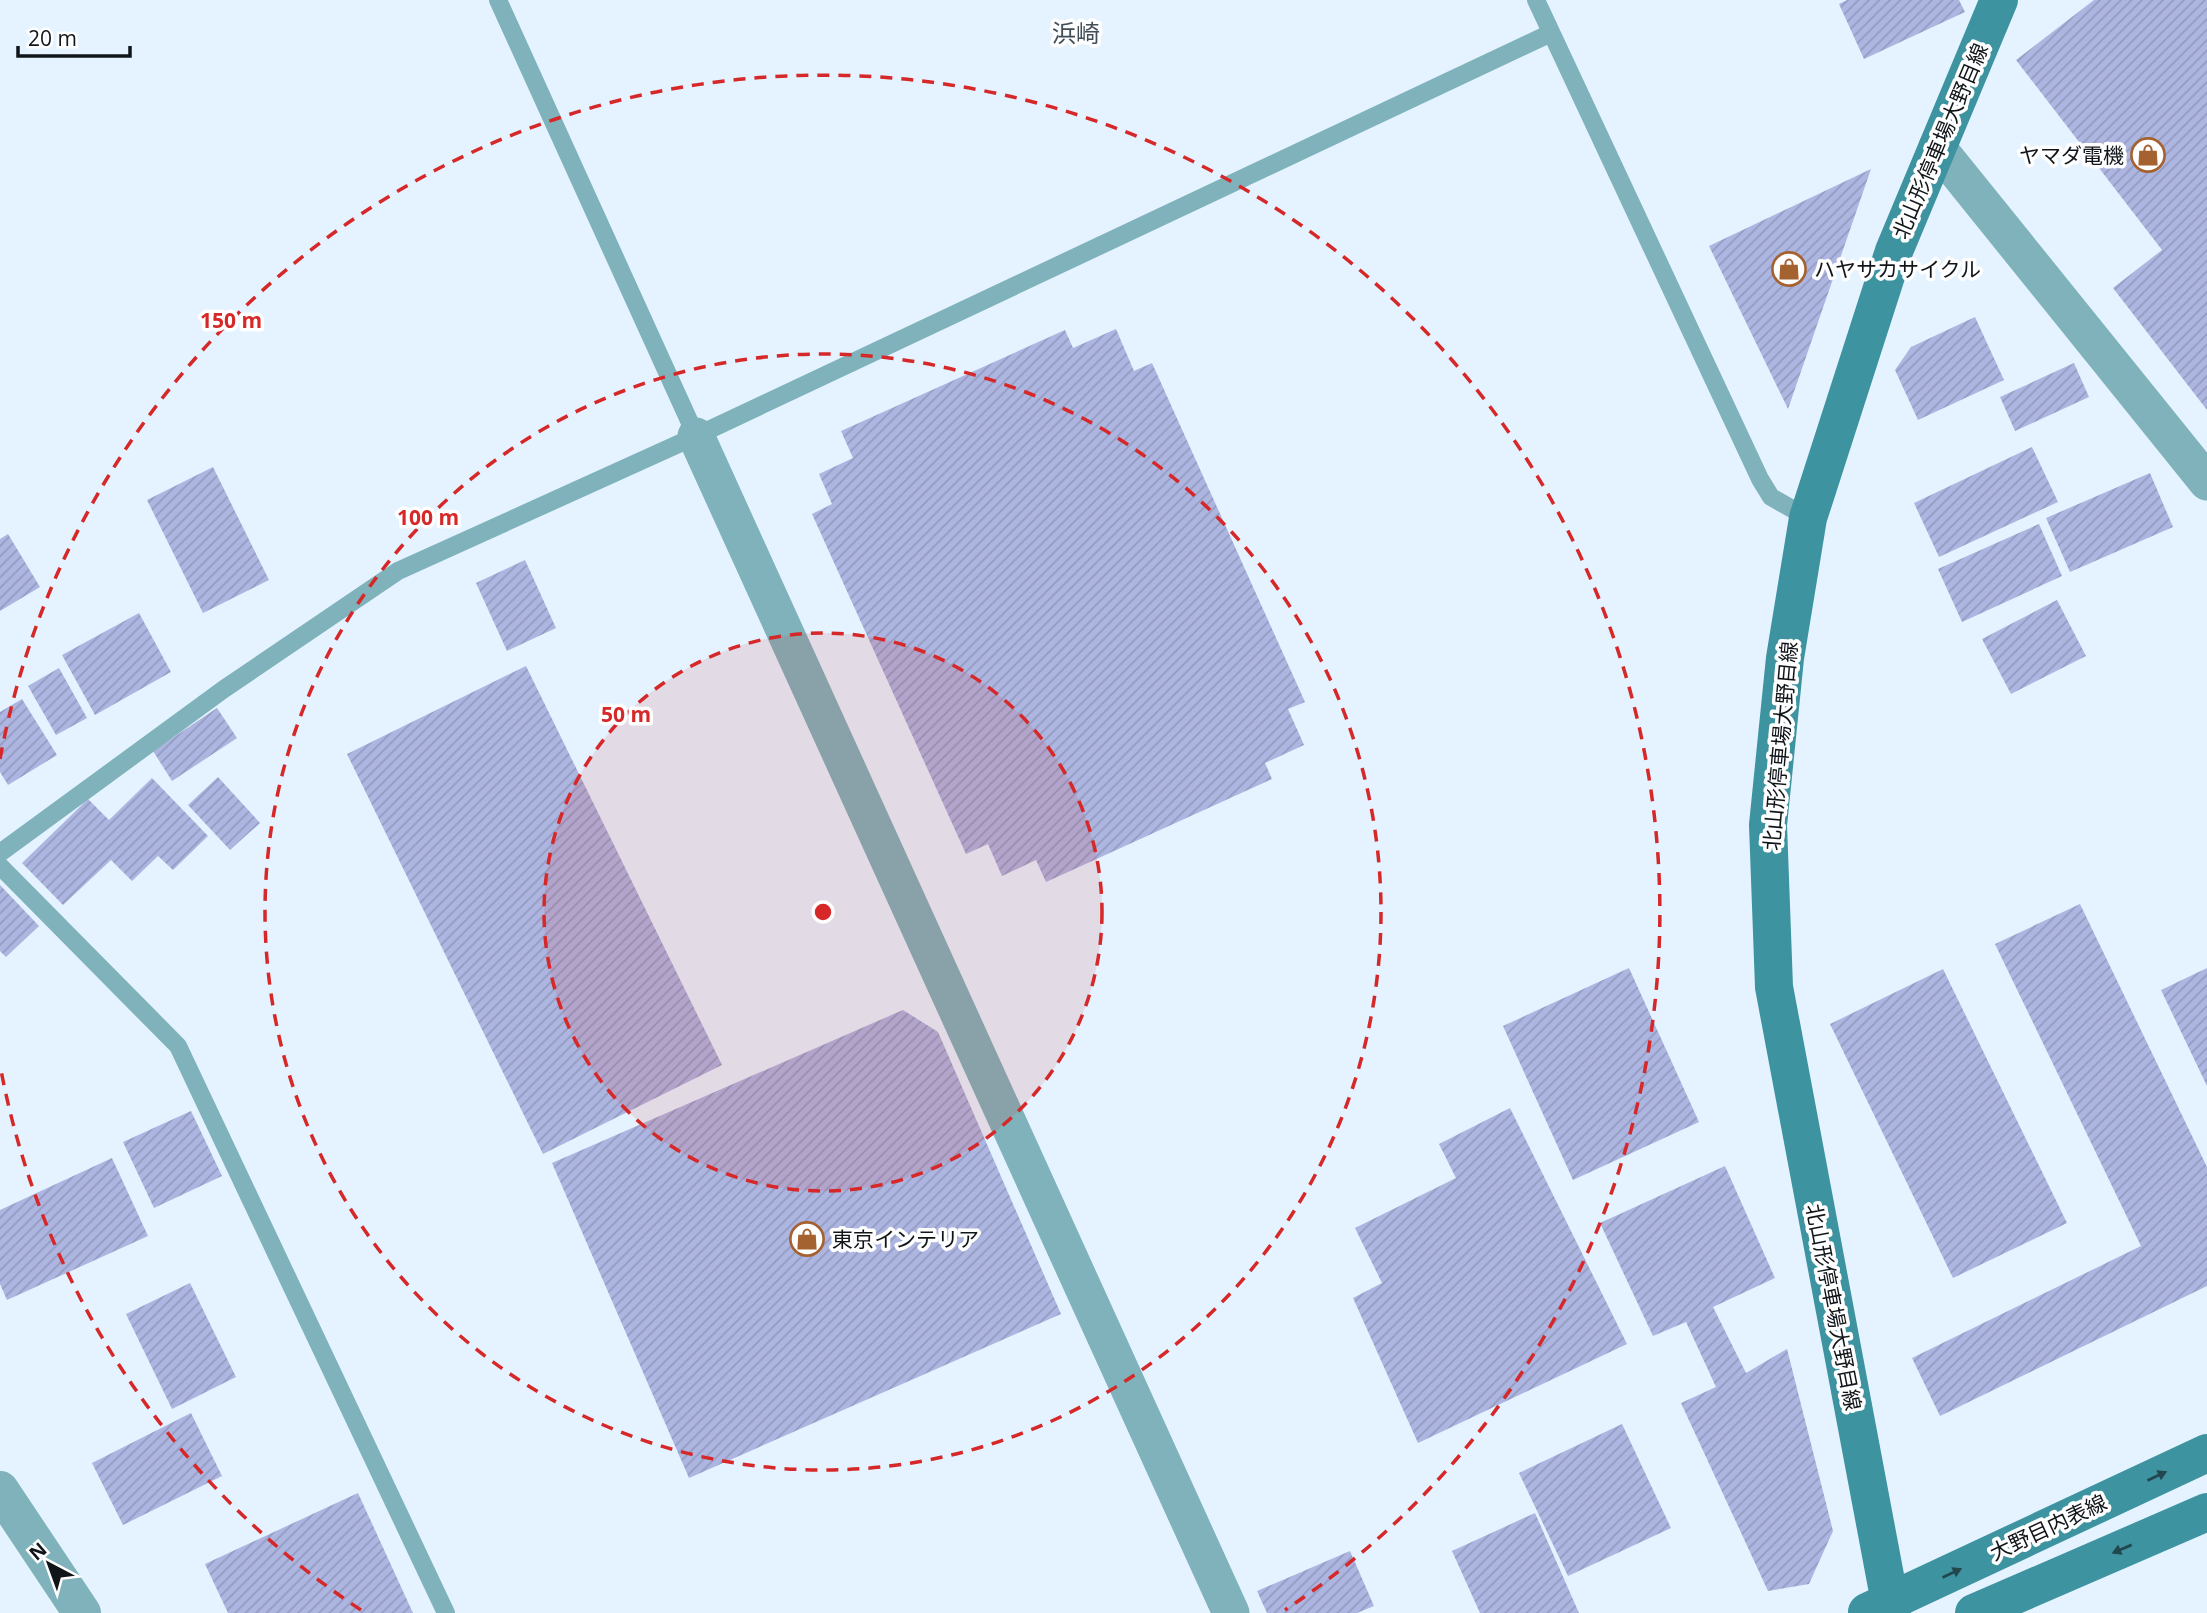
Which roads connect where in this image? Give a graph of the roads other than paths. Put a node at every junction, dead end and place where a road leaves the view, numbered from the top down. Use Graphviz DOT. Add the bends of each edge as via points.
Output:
graph roads {
  1 [pos="498,0"];
  2 [pos="1535,0"];
  3 [pos="1999,0"];
  4 [pos="1551,33"];
  5 [pos="1937,147"];
  6 [pos="696,436"];
  7 [pos="2207,482"];
  8 [pos="1808,518"];
  9 [pos="0,853"];
  10 [pos="0,866"];
  11 [pos="2207,1453"];
  12 [pos="0,1490"];
  13 [pos="2207,1512"];
  14 [pos="1882,1609"];
  15 [pos="82,1613"];
  16 [pos="446,1613"];
  17 [pos="1231,1613"];
  18 [pos="1974,1613"];
  1 -- 6 [label="lane"];
  2 -- 4 [label="lane"];
  3 -- 5 [label="main road, 北山形停車場大野目線"];
  4 -- 6 [label="lane"];
  4 -- 8 [label="lane" via="1760,479 1771,497"];
  5 -- 7 [label="street"];
  5 -- 8 [label="main road, 北山形停車場大野目線" via="1894,251"];
  6 -- 9 [label="lane" via="398,571 224,689"];
  6 -- 17 [label="street"];
  8 -- 14 [label="main road, 北山形停車場大野目線" via="1785,658 1768,825 1774,987"];
  10 -- 16 [label="lane" via="177,1046"];
  14 -- 11 [label="main road, 大野目内表線, one-way"];
  12 -- 15 [label="street"];
  13 -- 18 [label="main road, one-way"];
}
